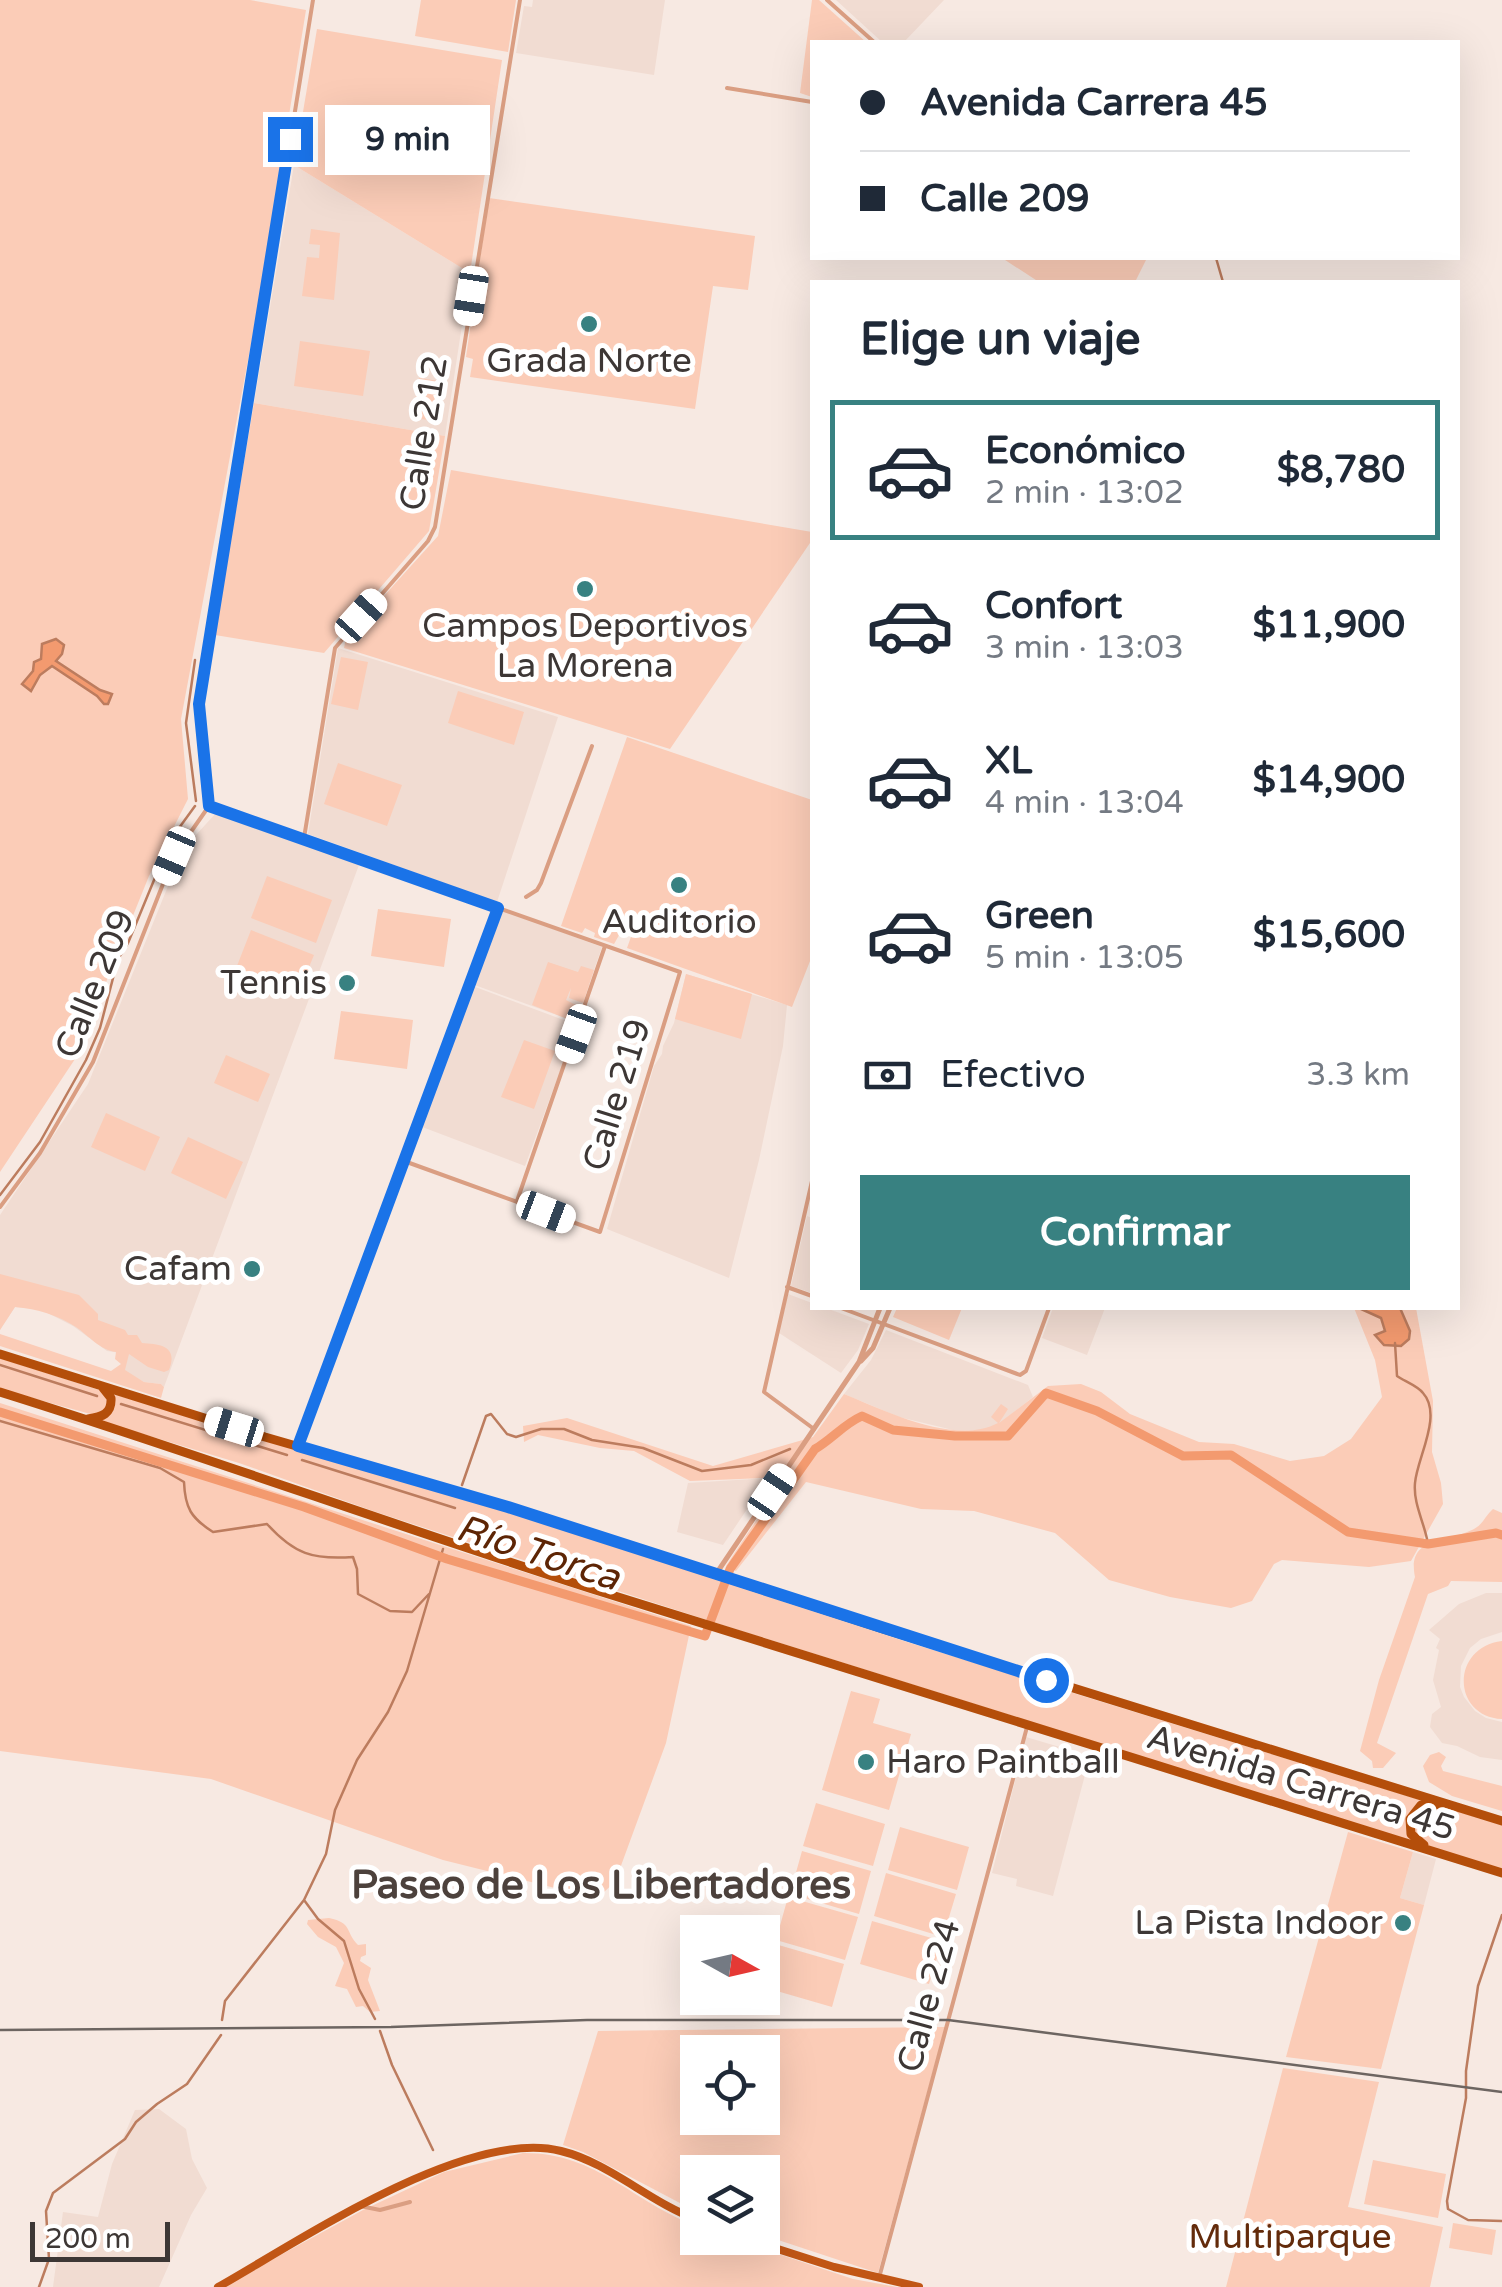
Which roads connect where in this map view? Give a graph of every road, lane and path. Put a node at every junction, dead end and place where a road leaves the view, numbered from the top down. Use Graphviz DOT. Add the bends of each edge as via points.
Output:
graph roads {
  1 [pos="313,0"];
  2 [pos="520,0"];
  3 [pos="827,0"];
  4 [pos="872,40"];
  5 [pos="727,88"];
  6 [pos="810,102"];
  7 [pos="592,746"];
  8 [pos="209,806"];
  9 [pos="304,838"];
  10 [pos="526,897"];
  11 [pos="498,908"];
  12 [pos="605,946"];
  13 [pos="404,1161"];
  14 [pos="810,1189"];
  15 [pos="516,1201"];
  16 [pos="0,1207"];
  17 [pos="787,1287"];
  18 [pos="810,1295"];
  19 [pos="847,1310"];
  20 [pos="879,1310"];
  21 [pos="889,1310"];
  22 [pos="1048,1310"];
  23 [pos="876,1320"];
  24 [pos="884,1323"];
  25 [pos="0,1354"];
  26 [pos="859,1362"];
  27 [pos="96,1384"];
  28 [pos="0,1392"];
  29 [pos="85,1419"];
  30 [pos="814,1429"];
  31 [pos="298,1446"];
  32 [pos="716,1574"];
  33 [pos="1027,1727"];
  34 [pos="1476,1812"];
  35 [pos="1502,1820"];
  36 [pos="1457,1859"];
  37 [pos="1502,1873"];
  38 [pos="410,2202"];
  39 [pos="360,2206"];
  40 [pos="680,2214"];
  41 [pos="780,2249"];
  42 [pos="879,2279"];
  43 [pos="218,2287"];
  44 [pos="919,2287"];
  1 -- 8 [label="street" via="199,704"];
  2 -- 9 [label="street, Calle 212" via="435,527 335,648"];
  3 -- 4 [label="street"];
  5 -- 6 [label="street"];
  7 -- 10 [label="street" via="541,884"];
  8 -- 9 [label="street"];
  8 -- 16 [label="street, Calle 209" via="174,856 88,1072"];
  9 -- 11 [label="street"];
  11 -- 12 [label="street"];
  11 -- 13 [label="street"];
  12 -- 15 [label="street"];
  12 -- 15 [label="street, Calle 219" via="679,971 600,1232"];
  13 -- 15 [label="street"];
  13 -- 31 [label="street"];
  14 -- 17 [label="street"];
  17 -- 18 [label="street"];
  17 -- 30 [label="street" via="764,1392"];
  19 -- 23 [label="street"];
  20 -- 23 [label="street"];
  21 -- 24 [label="street"];
  22 -- 24 [label="street" via="1026,1371 1013,1375"];
  23 -- 24 [label="street"];
  23 -- 26 [label="street"];
  24 -- 26 [label="street" via="874,1348"];
  25 -- 27 [label="highway, Avenida Carrera 45"];
  26 -- 30 [label="street"];
  27 -- 29 [label="highway" via="111,1404 105,1415"];
  27 -- 31 [label="highway, Avenida Carrera 45"];
  28 -- 29 [label="highway, Avenida Carrera 45"];
  29 -- 33 [label="highway, Avenida Carrera 45"];
  30 -- 32 [label="street"];
  31 -- 32 [label="highway, Avenida Carrera 45"];
  32 -- 34 [label="highway, Avenida Carrera 45"];
  33 -- 36 [label="highway, Avenida Carrera 45"];
  33 -- 42 [label="street, Calle 224"];
  34 -- 35 [label="highway, Avenida Carrera 45"];
  34 -- 36 [label="highway" via="1425,1804 1410,1819 1414,1838"];
  36 -- 37 [label="highway, Avenida Carrera 45"];
  38 -- 39 [label="street" via="380,2210"];
  39 -- 40 [label="main road" via="444,2167 545,2149 578,2157"];
  39 -- 43 [label="main road"];
  41 -- 42 [label="main road"];
  42 -- 44 [label="main road"];
}
